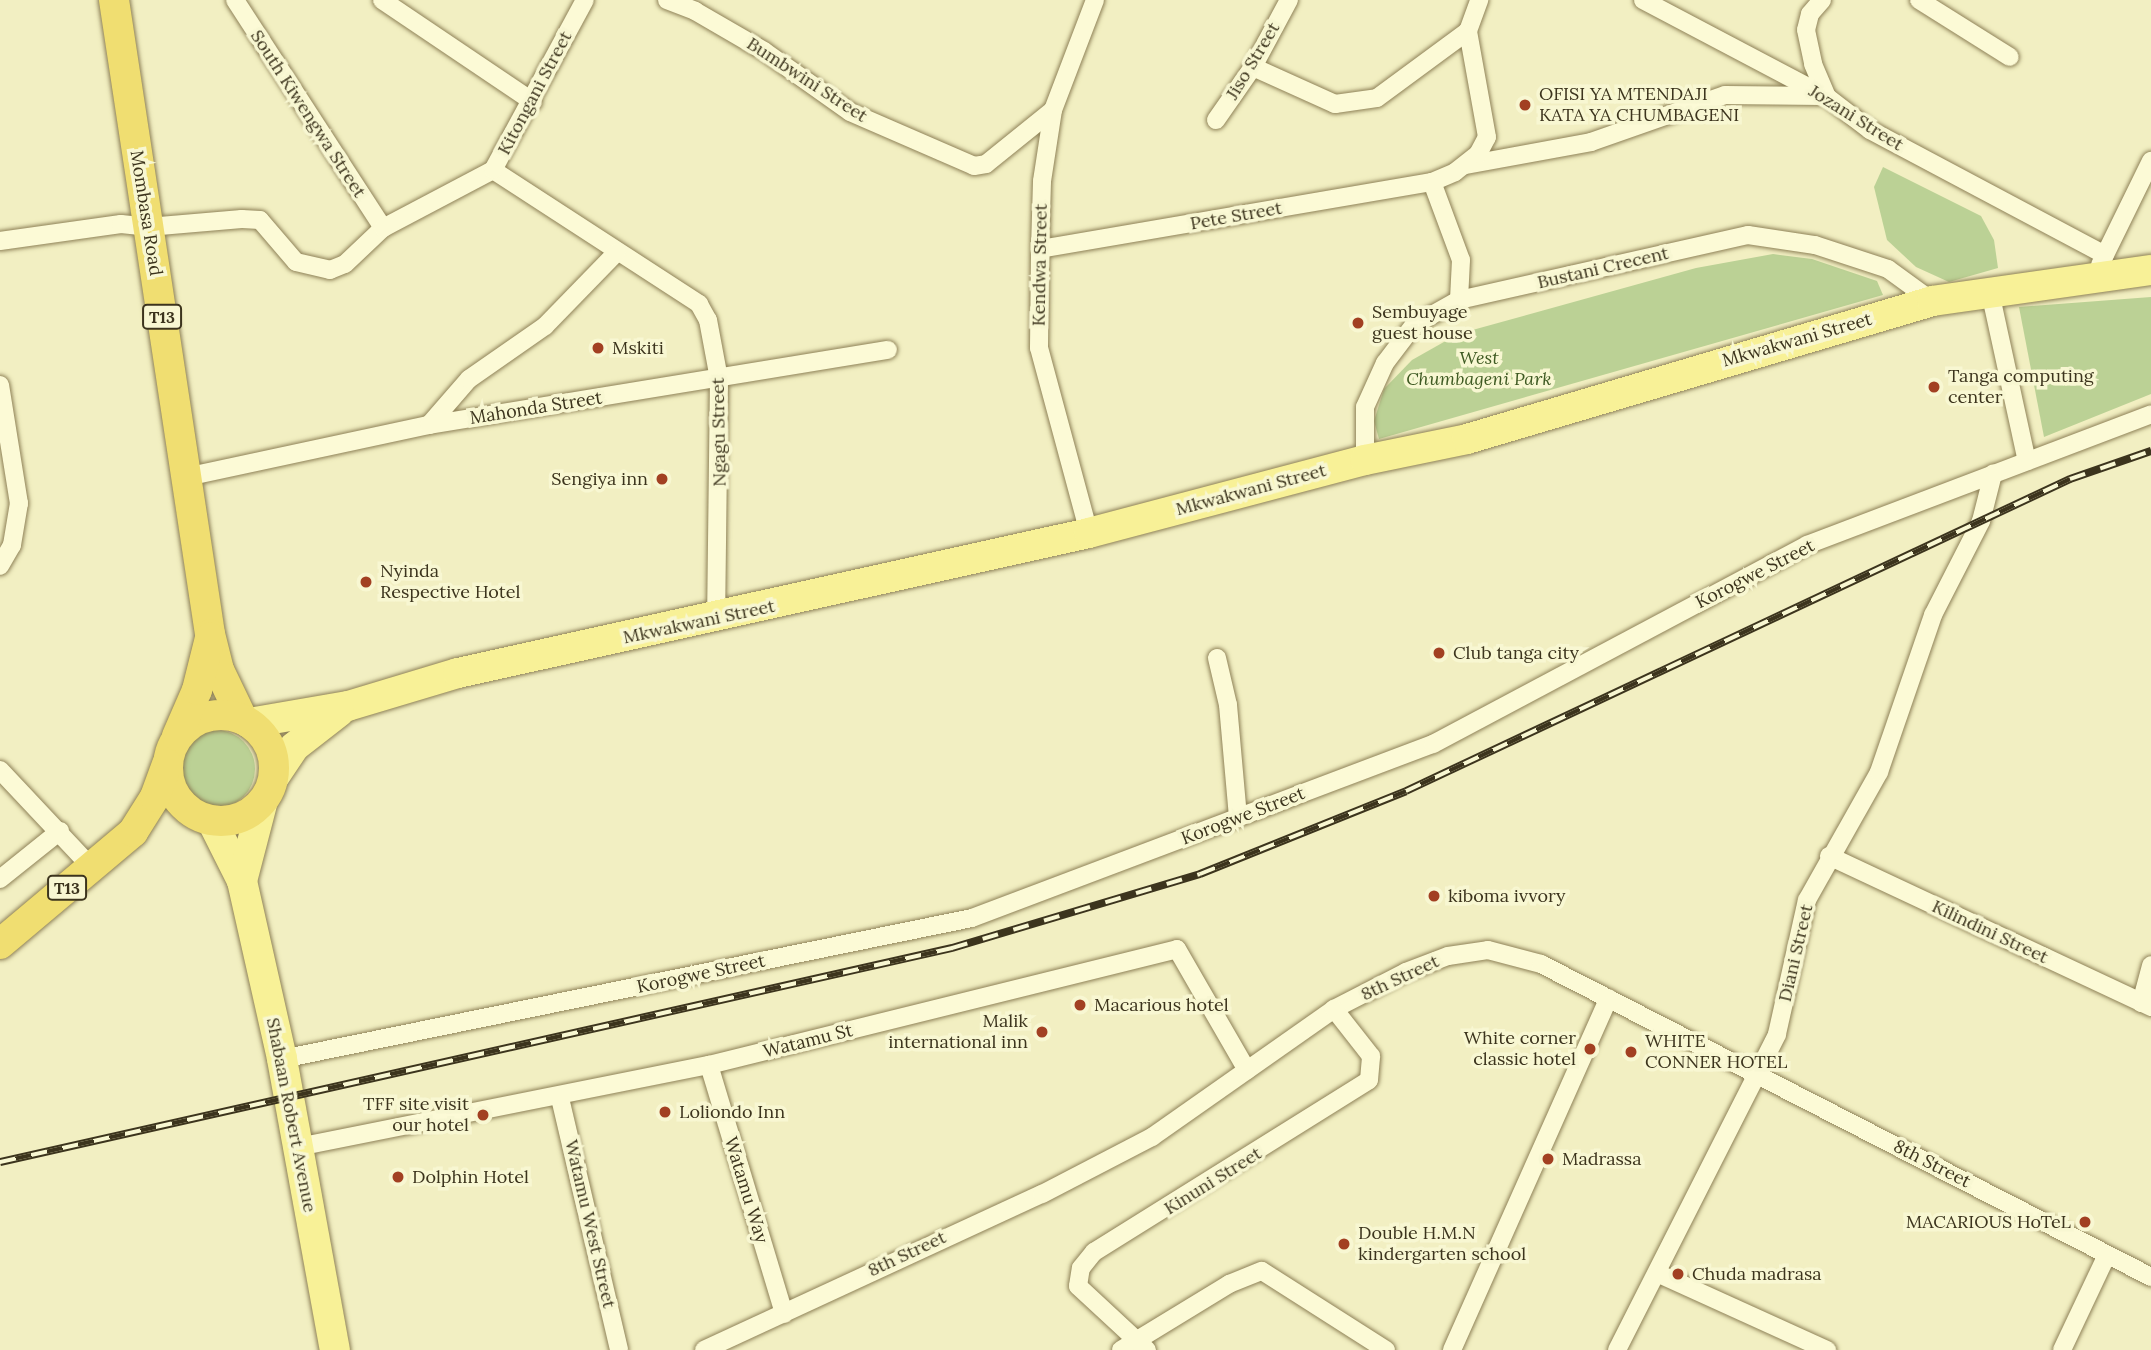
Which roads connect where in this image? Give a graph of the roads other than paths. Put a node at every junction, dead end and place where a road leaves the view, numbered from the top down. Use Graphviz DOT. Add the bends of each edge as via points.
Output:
graph roads {
  1 [pos="114,0"];
  2 [pos="235,0"];
  3 [pos="383,0"];
  4 [pos="584,0"];
  5 [pos="667,0"];
  6 [pos="1095,0"];
  7 [pos="1289,0"];
  8 [pos="1479,0"];
  9 [pos="1822,0"];
  10 [pos="1919,0"];
  11 [pos="1650,1"];
  12 [pos="1468,31"];
  13 [pos="2010,57"];
  14 [pos="1252,67"];
  15 [pos="1827,97"];
  16 [pos="533,102"];
  17 [pos="1053,110"];
  18 [pos="1216,120"];
  19 [pos="2151,161"];
  20 [pos="1465,166"];
  21 [pos="493,170"];
  22 [pos="1432,182"];
  23 [pos="148,227"];
  24 [pos="383,228"];
  25 [pos="0,241"];
  26 [pos="1040,249"];
  27 [pos="617,252"];
  28 [pos="2100,266"];
  29 [pos="2151,270"];
  30 [pos="1990,292"];
  31 [pos="1459,300"];
  32 [pos="1932,302"];
  33 [pos="888,351"];
  34 [pos="719,379"];
  35 [pos="0,385"];
  36 [pos="2151,414"];
  37 [pos="429,425"];
  38 [pos="1365,460"];
  39 [pos="2027,461"];
  40 [pos="1993,474"];
  41 [pos="186,477"];
  42 [pos="1089,533"];
  43 [pos="0,566"];
  44 [pos="716,619"];
  45 [pos="211,634"];
  46 [pos="1217,658"];
  47 [pos="348,706"];
  48 [pos="246,722"];
  49 [pos="172,751"];
  50 [pos="0,769"];
  51 [pos="274,777"];
  52 [pos="261,804"];
  53 [pos="1238,818"];
  54 [pos="206,820"];
  55 [pos="60,831"];
  56 [pos="133,832"];
  57 [pos="1829,856"];
  58 [pos="91,867"];
  59 [pos="0,879"];
  60 [pos="242,881"];
  61 [pos="0,944"];
  62 [pos="2151,965"];
  63 [pos="1609,998"];
  64 [pos="2146,1005"];
  65 [pos="1334,1009"];
  66 [pos="282,1059"];
  67 [pos="709,1065"];
  68 [pos="1247,1070"];
  69 [pos="1758,1075"];
  70 [pos="560,1098"];
  71 [pos="298,1147"];
  72 [pos="2107,1255"];
  73 [pos="1657,1273"];
  74 [pos="2151,1277"];
  75 [pos="784,1314"];
  76 [pos="737,1344"];
  77 [pos="1143,1344"];
  78 [pos="335,1350"];
  79 [pos="620,1350"];
  80 [pos="704,1350"];
  81 [pos="1121,1350"];
  82 [pos="1386,1350"];
  83 [pos="1452,1350"];
  84 [pos="1617,1350"];
  85 [pos="1828,1350"];
  86 [pos="2062,1350"];
  1 -- 23 [label="highway, Mombasa Road / T13"];
  2 -- 24 [label="street, South Kiwengwa Street"];
  3 -- 16 [label="street"];
  4 -- 16 [label="street, Kitongani Street"];
  5 -- 17 [label="street, Bumbwini Street" via="764,51 850,112 967,164 986,164"];
  6 -- 17 [label="street, Kendwa Street"];
  7 -- 14 [label="street, Jiso Street"];
  8 -- 12 [label="street"];
  9 -- 15 [label="street" via="1810,15 1806,30"];
  10 -- 13 [label="street"];
  11 -- 15 [label="street, Jozani Street"];
  12 -- 14 [label="street" via="1377,98 1335,104"];
  12 -- 20 [label="street" via="1487,136"];
  14 -- 18 [label="street, Jiso Street"];
  15 -- 20 [label="street" via="1725,95 1591,142"];
  15 -- 28 [label="street, Jozani Street" via="1870,130"];
  16 -- 21 [label="street, Kitongani Street"];
  17 -- 26 [label="street, Kendwa Street" via="1042,181"];
  19 -- 28 [label="street"];
  20 -- 22 [label="street, Pete Street"];
  21 -- 24 [label="street, Kitongani Street"];
  21 -- 27 [label="street, Ngagu Street"];
  22 -- 26 [label="street, Pete Street"];
  22 -- 31 [label="street" via="1461,260"];
  23 -- 24 [label="street, Kitongani Street" via="260,220 296,262 330,270 345,264"];
  23 -- 25 [label="street" via="121,224"];
  23 -- 41 [label="highway, Mombasa Road / T13"];
  26 -- 42 [label="street, Kendwa Street" via="1039,348"];
  27 -- 34 [label="street, Ngagu Street" via="699,304 708,320"];
  27 -- 37 [label="street" via="545,326 469,379"];
  28 -- 29 [label="main road, Mkwakwani Street"];
  28 -- 30 [label="main road, Mkwakwani Street"];
  30 -- 32 [label="main road, Mkwakwani Street"];
  30 -- 39 [label="street"];
  31 -- 32 [label="street, Bustani Crecent" via="1748,235 1815,245 1888,269"];
  31 -- 38 [label="street, Bustani Crecent" via="1414,325 1385,363 1365,407"];
  32 -- 38 [label="main road, Mkwakwani Street" via="1467,439"];
  33 -- 34 [label="street, Mahonda Street"];
  34 -- 37 [label="street, Mahonda Street"];
  34 -- 44 [label="street, Ngagu Street"];
  35 -- 43 [label="street" via="19,503 12,545"];
  36 -- 39 [label="street, Korogwe Street"];
  37 -- 41 [label="street, Mahonda Street"];
  38 -- 42 [label="main road, Mkwakwani Street"];
  39 -- 40 [label="street, Korogwe Street"];
  40 -- 53 [label="street, Korogwe Street" via="1807,545 1433,744"];
  40 -- 57 [label="street, Diani Street" via="1981,521 1933,615 1879,772"];
  41 -- 45 [label="highway, Mombasa Road / T13"];
  42 -- 44 [label="main road, Mkwakwani Street"];
  44 -- 47 [label="main road, Mkwakwani Street" via="458,673"];
  45 -- 48 [label="highway, Mombasa Road / T13" via="219,670"];
  45 -- 49 [label="highway, Mombasa Road / T13" via="190,711"];
  46 -- 53 [label="street" via="1228,705"];
  47 -- 48 [label="main road"];
  47 -- 51 [label="main road" via="294,747"];
  48 -- 49 [label="highway" via="206,717"];
  48 -- 51 [label="highway, T13" via="264,737 273,756"];
  49 -- 54 [label="highway" via="170,786 182,806"];
  49 -- 56 [label="highway, T13" via="155,797"];
  50 -- 55 [label="street"];
  51 -- 52 [label="highway"];
  52 -- 54 [label="highway, T13" via="236,820"];
  52 -- 60 [label="main road"];
  53 -- 66 [label="street, Korogwe Street" via="972,918"];
  54 -- 56 [label="highway, T13" via="161,821"];
  54 -- 60 [label="main road"];
  55 -- 58 [label="street"];
  55 -- 59 [label="street"];
  56 -- 58 [label="highway, T13"];
  57 -- 64 [label="street, Kilindini Street"];
  57 -- 69 [label="street, Diani Street" via="1807,900 1777,1034"];
  58 -- 61 [label="highway, T13"];
  60 -- 66 [label="main road, Shabaan Robert Avenue"];
  62 -- 64 [label="street"];
  63 -- 65 [label="street, 8th Street" via="1541,964 1488,950 1448,956"];
  63 -- 69 [label="street, 8th Street"];
  63 -- 83 [label="street"];
  65 -- 68 [label="street, 8th Street"];
  65 -- 77 [label="street, Kinuni Street" via="1371,1056 1369,1080 1094,1252 1081,1268 1078,1286"];
  66 -- 71 [label="main road, Shabaan Robert Avenue"];
  67 -- 68 [label="street, Watamu St" via="1177,949"];
  67 -- 70 [label="street, Watamu St"];
  67 -- 75 [label="street, Watamu Way"];
  68 -- 75 [label="street, 8th Street" via="1152,1137 1042,1194 914,1249"];
  69 -- 72 [label="street, 8th Street"];
  69 -- 73 [label="street, Diani Street"];
  70 -- 71 [label="street, Watamu St"];
  70 -- 79 [label="street, Watamu West Street"];
  71 -- 78 [label="main road, Shabaan Robert Avenue"];
  72 -- 74 [label="street, 8th Street"];
  72 -- 86 [label="street"];
  73 -- 84 [label="street, Diani Street"];
  73 -- 85 [label="street"];
  75 -- 76 [label="street, 8th Street"];
  76 -- 80 [label="street, 8th Street"];
  77 -- 81 [label="street"];
  77 -- 82 [label="street" via="1229,1284 1262,1271"];
}
